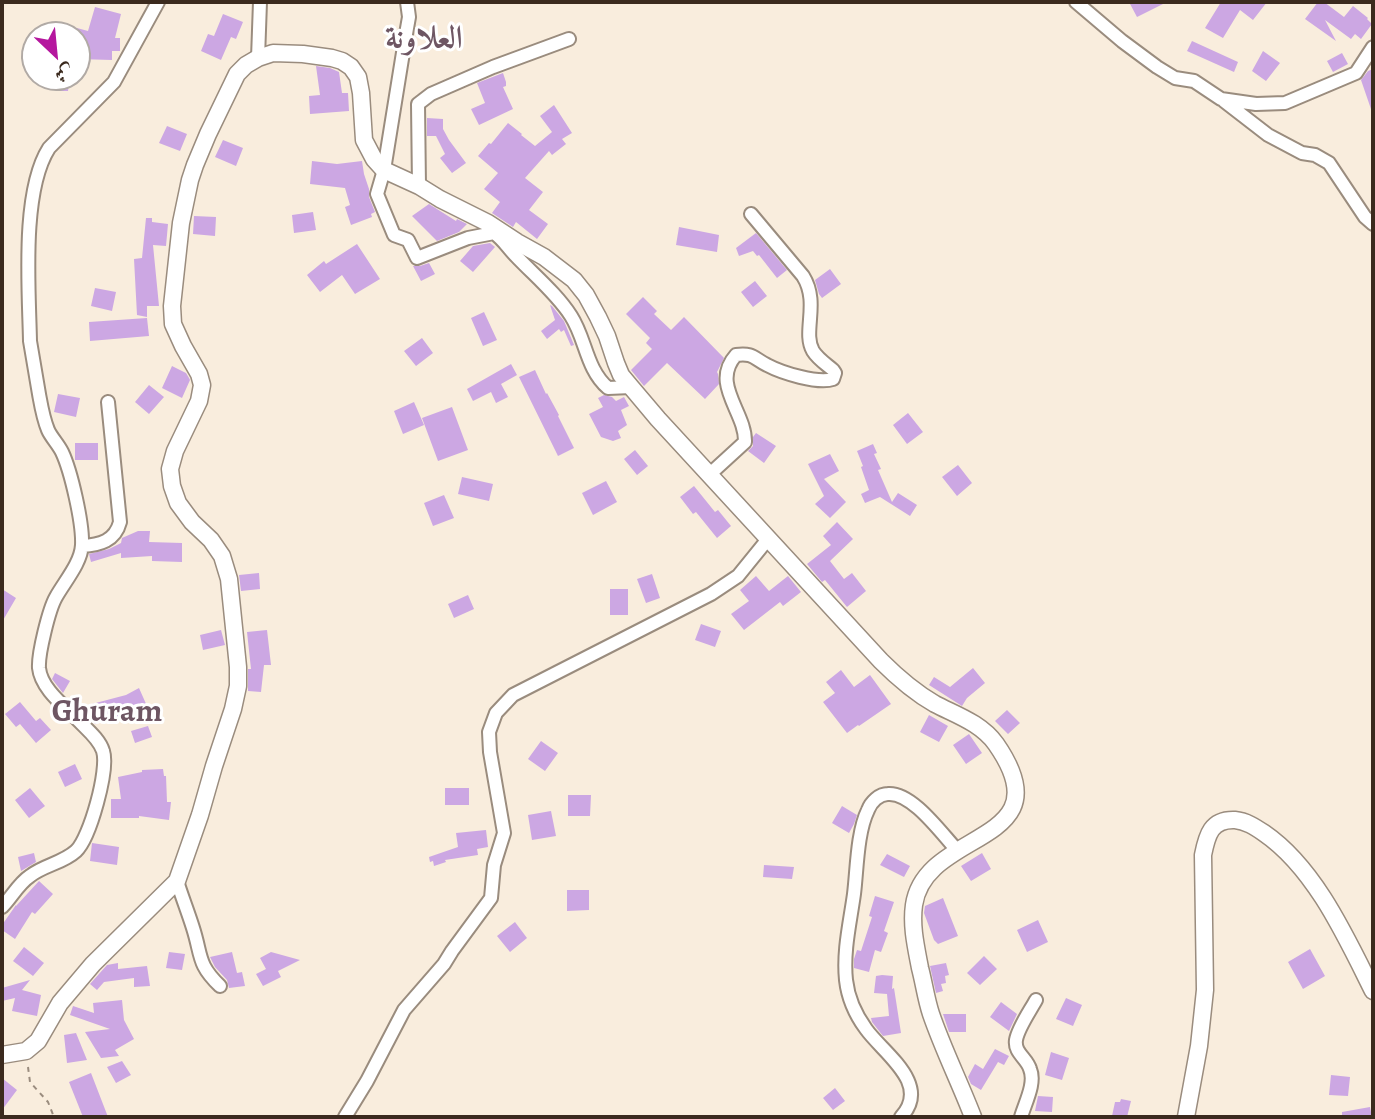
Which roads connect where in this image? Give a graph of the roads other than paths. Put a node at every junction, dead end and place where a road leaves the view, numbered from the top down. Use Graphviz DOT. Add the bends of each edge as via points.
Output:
graph roads {
  1 [pos="158,2"];
  2 [pos="260,2"];
  3 [pos="407,2"];
  4 [pos="1076,2"];
  5 [pos="569,38"];
  6 [pos="1373,47"];
  7 [pos="258,58"];
  8 [pos="1221,99"];
  9 [pos="384,170"];
  10 [pos="419,186"];
  11 [pos="751,214"];
  12 [pos="1373,224"];
  13 [pos="631,387"];
  14 [pos="108,402"];
  15 [pos="710,474"];
  16 [pos="768,539"];
  17 [pos="82,546"];
  18 [pos="957,850"];
  19 [pos="177,881"];
  20 [pos="2,907"];
  21 [pos="220,986"];
  22 [pos="1373,991"];
  23 [pos="1036,1000"];
  24 [pos="2,1055"];
  25 [pos="345,1117"];
  26 [pos="901,1117"];
  27 [pos="974,1117"];
  28 [pos="1021,1117"];
  29 [pos="1186,1117"];
  1 -- 17 [label="street" via="114,82 43,157 30,218 32,357 43,417 68,469"];
  2 -- 7 [label="street"];
  3 -- 9 [label="street" via="409,18"];
  4 -- 8 [label="street" via="1157,66 1175,78 1194,81"];
  5 -- 10 [label="street" via="431,94 418,104"];
  6 -- 8 [label="street" via="1356,73 1285,103"];
  7 -- 9 [label="street" via="273,53 303,54 351,66 358,77 365,140"];
  7 -- 19 [label="street" via="237,74 195,165 176,265 173,324 202,385 175,451 172,486 178,503 222,556 229,579 238,667 233,709"];
  8 -- 12 [label="street" via="1268,135 1329,163"];
  9 -- 10 [label="street"];
  9 -- 13 [label="street" via="377,194 380,205 394,235 408,240 417,258 494,233 572,317 602,382 608,388"];
  10 -- 13 [label="street" via="488,223 574,280 598,317 621,375"];
  11 -- 15 [label="street" via="809,285 811,348 835,373 830,380 811,379 747,354 736,355 726,373 745,442"];
  13 -- 15 [label="street"];
  14 -- 17 [label="street" via="120,522 112,538"];
  15 -- 16 [label="street"];
  16 -- 18 [label="street" via="906,686 984,730 1009,765 1016,788 1013,807 1003,822"];
  16 -- 25 [label="street" via="738,576 711,594 513,695 496,713 489,732 490,752 505,833 494,865 491,898 404,1010"];
  17 -- 20 [label="street" via="50,613 39,670 49,690 103,750 102,784 78,849 30,876"];
  18 -- 26 [label="street" via="909,800 886,794 868,809 848,937 847,989 867,1031 910,1083 909,1106"];
  18 -- 27 [label="street" via="931,870 920,887 914,903 915,947 931,1013"];
  19 -- 21 [label="street" via="202,964"];
  19 -- 24 [label="street" via="93,964 60,1003 38,1041 26,1051"];
  22 -- 29 [label="street" via="1310,878 1293,857 1241,820 1215,825 1206,836 1203,855 1205,990"];
  23 -- 28 [label="street" via="1016,1038 1032,1081"];
}
